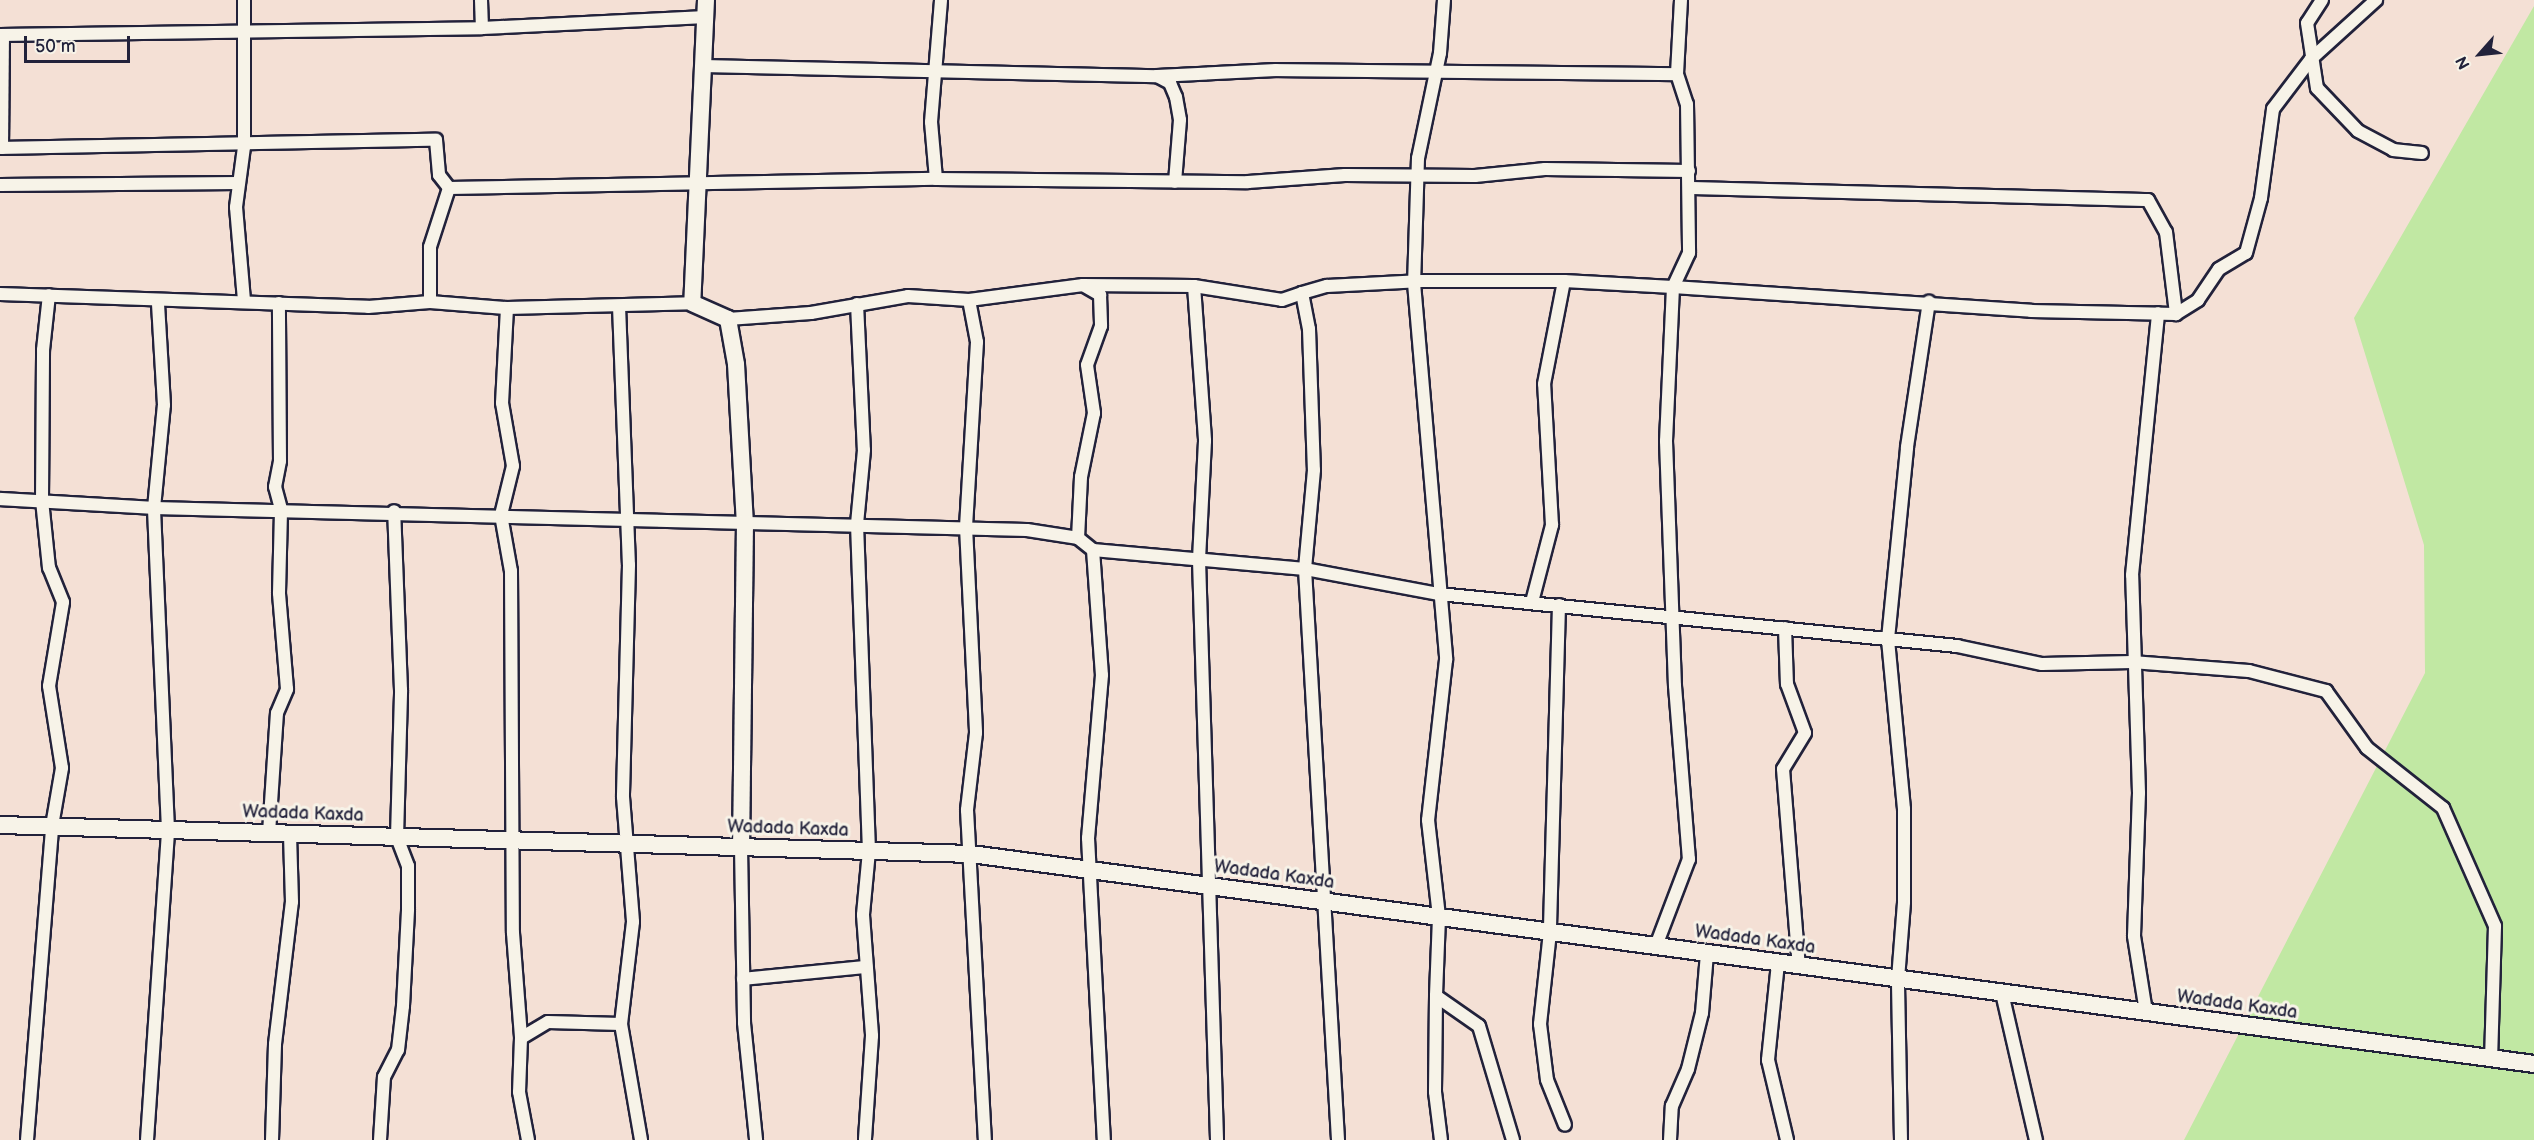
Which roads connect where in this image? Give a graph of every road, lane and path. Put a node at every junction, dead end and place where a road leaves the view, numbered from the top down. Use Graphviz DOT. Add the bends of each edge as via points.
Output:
graph roads {
  1 [pos="244,0"];
  2 [pos="482,0"];
  3 [pos="706,0"];
  4 [pos="941,0"];
  5 [pos="1443,0"];
  6 [pos="1681,0"];
  7 [pos="2322,0"];
  8 [pos="2376,0"];
  9 [pos="706,18"];
  10 [pos="482,28"];
  11 [pos="244,31"];
  12 [pos="1,35"];
  13 [pos="2311,59"];
  14 [pos="703,66"];
  15 [pos="1436,70"];
  16 [pos="933,72"];
  17 [pos="1677,74"];
  18 [pos="1157,76"];
  19 [pos="244,147"];
  20 [pos="1,148"];
  21 [pos="2422,153"];
  22 [pos="1689,171"];
  23 [pos="1417,177"];
  24 [pos="936,179"];
  25 [pos="1175,182"];
  26 [pos="239,183"];
  27 [pos="0,185"];
  28 [pos="696,185"];
  29 [pos="449,188"];
  30 [pos="1689,188"];
  31 [pos="1564,281"];
  32 [pos="1414,283"];
  33 [pos="1083,285"];
  34 [pos="1194,286"];
  35 [pos="1673,287"];
  36 [pos="1302,293"];
  37 [pos="0,294"];
  38 [pos="49,295"];
  39 [pos="969,300"];
  40 [pos="244,301"];
  41 [pos="430,302"];
  42 [pos="1929,302"];
  43 [pos="158,303"];
  44 [pos="279,303"];
  45 [pos="692,303"];
  46 [pos="857,304"];
  47 [pos="619,306"];
  48 [pos="507,308"];
  49 [pos="2158,314"];
  50 [pos="2176,314"];
  51 [pos="728,319"];
  52 [pos="0,499"];
  53 [pos="42,500"];
  54 [pos="154,508"];
  55 [pos="281,509"];
  56 [pos="394,511"];
  57 [pos="501,515"];
  58 [pos="626,519"];
  59 [pos="745,523"];
  60 [pos="857,524"];
  61 [pos="966,526"];
  62 [pos="1078,538"];
  63 [pos="1093,550"];
  64 [pos="1199,560"];
  65 [pos="1305,569"];
  66 [pos="1439,594"];
  67 [pos="1532,602"];
  68 [pos="1559,605"];
  69 [pos="1671,615"];
  70 [pos="1785,627"];
  71 [pos="1888,639"];
  72 [pos="2132,662"];
  73 [pos="0,825"];
  74 [pos="52,826"];
  75 [pos="168,830"];
  76 [pos="269,833"];
  77 [pos="290,834"];
  78 [pos="397,837"];
  79 [pos="514,840"];
  80 [pos="628,844"];
  81 [pos="741,847"];
  82 [pos="869,851"];
  83 [pos="971,854"];
  84 [pos="1091,871"];
  85 [pos="1210,886"];
  86 [pos="1322,901"];
  87 [pos="1439,917"];
  88 [pos="1550,932"];
  89 [pos="1656,946"];
  90 [pos="1707,953"];
  91 [pos="1778,963"];
  92 [pos="1799,966"];
  93 [pos="867,967"];
  94 [pos="743,979"];
  95 [pos="1898,979"];
  96 [pos="2002,993"];
  97 [pos="1436,996"];
  98 [pos="2146,1012"];
  99 [pos="621,1024"];
  100 [pos="521,1038"];
  101 [pos="2491,1058"];
  102 [pos="2534,1064"];
  103 [pos="1565,1125"];
  104 [pos="27,1140"];
  105 [pos="147,1140"];
  106 [pos="272,1140"];
  107 [pos="380,1140"];
  108 [pos="528,1140"];
  109 [pos="641,1140"];
  110 [pos="756,1140"];
  111 [pos="865,1140"];
  112 [pos="985,1140"];
  113 [pos="1104,1140"];
  114 [pos="1217,1140"];
  115 [pos="1338,1140"];
  116 [pos="1441,1140"];
  117 [pos="1512,1140"];
  118 [pos="1670,1140"];
  119 [pos="1787,1140"];
  120 [pos="1901,1140"];
  121 [pos="2036,1140"];
  1 -- 11 [label="street"];
  2 -- 10 [label="street"];
  3 -- 9 [label="street"];
  4 -- 16 [label="street"];
  5 -- 15 [label="street"];
  6 -- 17 [label="street"];
  7 -- 13 [label="street" via="2307,23"];
  8 -- 13 [label="street"];
  9 -- 10 [label="street"];
  9 -- 14 [label="street"];
  10 -- 11 [label="street"];
  11 -- 12 [label="street"];
  11 -- 19 [label="street"];
  12 -- 20 [label="street"];
  13 -- 21 [label="street" via="2317,88 2358,131 2393,150"];
  13 -- 50 [label="street" via="2273,109 2261,198 2246,253 2218,269 2198,300"];
  14 -- 16 [label="street"];
  14 -- 28 [label="street"];
  15 -- 17 [label="street"];
  15 -- 18 [label="street"];
  15 -- 23 [label="street"];
  16 -- 18 [label="street"];
  16 -- 24 [label="street" via="930,122"];
  17 -- 22 [label="street" via="1687,104"];
  18 -- 25 [label="street" via="1170,83 1180,120"];
  19 -- 20 [label="street"];
  19 -- 26 [label="street"];
  19 -- 29 [label="street" via="436,140 439,175"];
  22 -- 23 [label="street" via="1545,169"];
  22 -- 30 [label="street"];
  23 -- 25 [label="street" via="1345,175"];
  23 -- 32 [label="street"];
  24 -- 25 [label="street"];
  24 -- 28 [label="street"];
  26 -- 27 [label="street"];
  26 -- 40 [label="street" via="236,207"];
  28 -- 29 [label="street"];
  28 -- 45 [label="street"];
  29 -- 41 [label="street" via="430,248"];
  30 -- 35 [label="street" via="1689,254"];
  30 -- 50 [label="street" via="2148,200 2166,232"];
  31 -- 32 [label="street"];
  31 -- 35 [label="street"];
  31 -- 67 [label="street" via="1545,384 1552,525"];
  32 -- 36 [label="street" via="1327,286"];
  32 -- 66 [label="street" via="1416,332 1427,392"];
  33 -- 34 [label="street"];
  33 -- 39 [label="street"];
  33 -- 62 [label="street" via="1100,295 1101,326 1087,365 1094,413 1081,477"];
  34 -- 36 [label="street" via="1282,300"];
  34 -- 64 [label="street" via="1204,441"];
  35 -- 42 [label="street"];
  35 -- 69 [label="street" via="1666,441"];
  36 -- 65 [label="street" via="1309,329 1314,470"];
  37 -- 38 [label="street"];
  38 -- 43 [label="street"];
  38 -- 53 [label="street" via="43,360"];
  39 -- 46 [label="street" via="908,296"];
  39 -- 61 [label="street" via="976,342"];
  40 -- 43 [label="street"];
  40 -- 44 [label="street"];
  41 -- 44 [label="street" via="368,307"];
  41 -- 48 [label="street"];
  42 -- 49 [label="street"];
  42 -- 71 [label="street" via="1907,447"];
  43 -- 54 [label="street" via="164,405"];
  44 -- 55 [label="street" via="280,461 274,487"];
  45 -- 47 [label="street"];
  45 -- 51 [label="street"];
  46 -- 51 [label="street"];
  46 -- 60 [label="street" via="864,450"];
  47 -- 48 [label="street"];
  47 -- 58 [label="street"];
  48 -- 57 [label="street" via="502,403 513,466"];
  49 -- 50 [label="street"];
  49 -- 72 [label="street" via="2132,575"];
  51 -- 59 [label="street" via="736,364"];
  52 -- 53 [label="street"];
  53 -- 54 [label="street"];
  53 -- 74 [label="street" via="49,568 63,602 49,686 62,751"];
  54 -- 55 [label="street"];
  54 -- 75 [label="street"];
  55 -- 56 [label="street"];
  55 -- 76 [label="street" via="279,593 287,689 277,713"];
  56 -- 57 [label="street"];
  56 -- 78 [label="street" via="401,701"];
  57 -- 58 [label="street"];
  57 -- 79 [label="street" via="511,571"];
  58 -- 59 [label="street"];
  58 -- 80 [label="street" via="622,797"];
  59 -- 60 [label="street"];
  59 -- 81 [label="street"];
  60 -- 61 [label="street"];
  60 -- 82 [label="street"];
  61 -- 62 [label="street"];
  61 -- 83 [label="street" via="976,722 967,810"];
  62 -- 63 [label="street"];
  63 -- 64 [label="street"];
  63 -- 84 [label="street" via="1102,675 1089,802"];
  64 -- 65 [label="street"];
  64 -- 85 [label="street"];
  65 -- 66 [label="street"];
  65 -- 86 [label="street"];
  66 -- 67 [label="street"];
  66 -- 87 [label="street" via="1446,660 1428,820"];
  67 -- 68 [label="street"];
  68 -- 69 [label="street"];
  68 -- 88 [label="street"];
  69 -- 70 [label="street"];
  69 -- 89 [label="street" via="1689,859"];
  70 -- 71 [label="street"];
  70 -- 92 [label="street" via="1787,684 1805,733 1783,769"];
  71 -- 72 [label="street" via="1957,646 2042,664"];
  71 -- 95 [label="street" via="1904,809 1904,902"];
  72 -- 98 [label="street" via="2139,793 2134,936"];
  72 -- 101 [label="street" via="2249,671 2326,691 2367,748 2443,808 2495,926"];
  73 -- 74 [label="street, Wadada Kaxda"];
  74 -- 75 [label="street, Wadada Kaxda"];
  74 -- 104 [label="street"];
  75 -- 76 [label="street, Wadada Kaxda"];
  75 -- 105 [label="street"];
  76 -- 77 [label="street, Wadada Kaxda"];
  77 -- 78 [label="street, Wadada Kaxda"];
  77 -- 106 [label="street" via="292,902 275,1044"];
  78 -- 79 [label="street, Wadada Kaxda"];
  78 -- 107 [label="street" via="408,866 403,1006 398,1050 384,1077"];
  79 -- 80 [label="street, Wadada Kaxda"];
  79 -- 100 [label="street" via="513,933"];
  80 -- 81 [label="street, Wadada Kaxda"];
  80 -- 99 [label="street" via="633,922"];
  81 -- 82 [label="street, Wadada Kaxda"];
  81 -- 94 [label="street"];
  82 -- 83 [label="street, Wadada Kaxda"];
  82 -- 93 [label="street" via="863,915"];
  83 -- 84 [label="street, Wadada Kaxda"];
  83 -- 112 [label="street"];
  84 -- 85 [label="street, Wadada Kaxda"];
  84 -- 113 [label="street"];
  85 -- 86 [label="street, Wadada Kaxda"];
  85 -- 114 [label="street"];
  86 -- 87 [label="street, Wadada Kaxda"];
  86 -- 115 [label="street"];
  87 -- 88 [label="street, Wadada Kaxda"];
  87 -- 97 [label="street"];
  88 -- 89 [label="street, Wadada Kaxda"];
  88 -- 103 [label="street" via="1540,1024 1547,1080"];
  89 -- 90 [label="street, Wadada Kaxda"];
  90 -- 91 [label="street, Wadada Kaxda"];
  90 -- 118 [label="street" via="1702,1013 1688,1069 1672,1106"];
  91 -- 92 [label="street, Wadada Kaxda"];
  91 -- 119 [label="street" via="1768,1060"];
  92 -- 95 [label="street, Wadada Kaxda"];
  93 -- 94 [label="street"];
  93 -- 111 [label="street" via="872,1036"];
  94 -- 110 [label="street"];
  95 -- 96 [label="street, Wadada Kaxda"];
  95 -- 120 [label="street"];
  96 -- 98 [label="street, Wadada Kaxda"];
  96 -- 121 [label="street"];
  97 -- 116 [label="street" via="1436,1092"];
  97 -- 117 [label="street" via="1479,1026"];
  98 -- 101 [label="street, Wadada Kaxda"];
  99 -- 100 [label="street" via="548,1022"];
  99 -- 109 [label="street"];
  100 -- 108 [label="street" via="519,1092"];
  101 -- 102 [label="street, Wadada Kaxda"];
}
